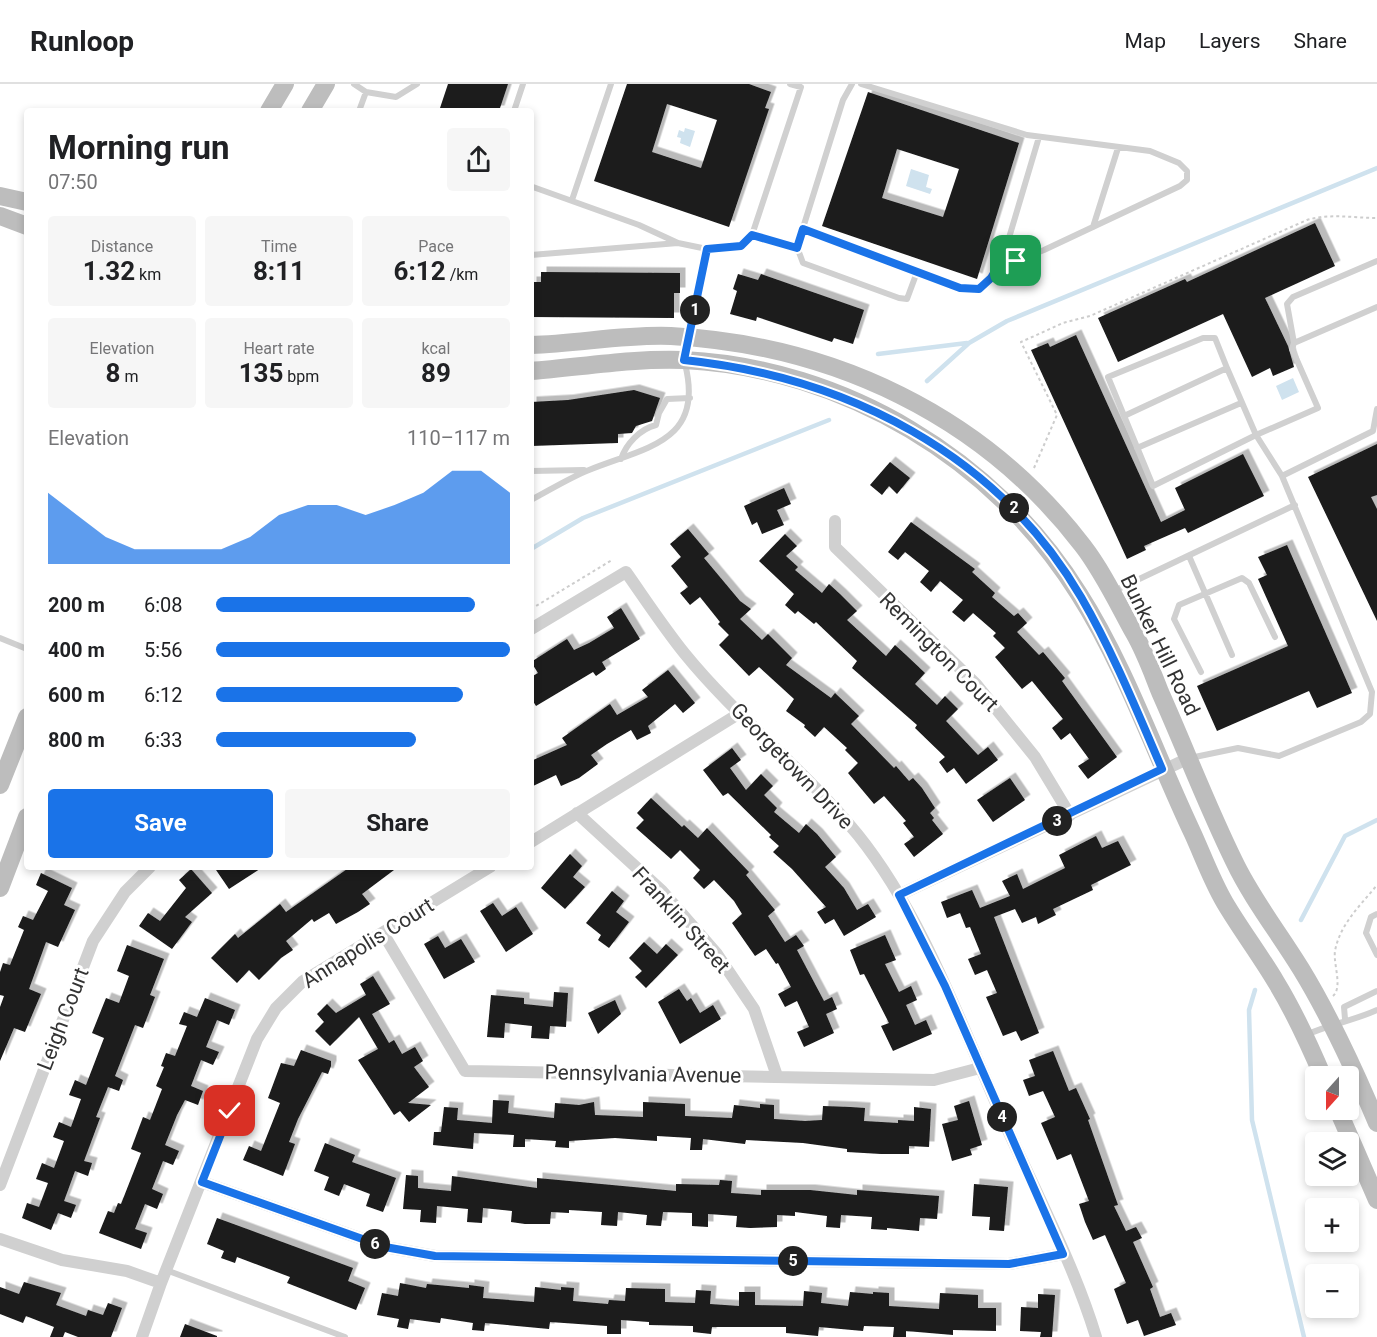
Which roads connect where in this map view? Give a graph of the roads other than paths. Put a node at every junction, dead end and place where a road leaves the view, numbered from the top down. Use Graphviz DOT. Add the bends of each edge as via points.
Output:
graph roads {
  1 [pos="285,84"];
  2 [pos="326,84"];
  3 [pos="354,84"];
  4 [pos="417,84"];
  5 [pos="523,84"];
  6 [pos="611,84"];
  7 [pos="790,84"];
  8 [pos="852,84"];
  9 [pos="861,84"];
  10 [pos="366,92"];
  11 [pos="271,108"];
  12 [pos="312,108"];
  13 [pos="360,108"];
  14 [pos="515,108"];
  15 [pos="1039,137"];
  16 [pos="1118,148"];
  17 [pos="534,187"];
  18 [pos="0,195"];
  19 [pos="572,200"];
  20 [pos="24,201"];
  21 [pos="0,216"];
  22 [pos="24,225"];
  23 [pos="1093,227"];
  24 [pos="803,229"];
  25 [pos="752,235"];
  26 [pos="678,243"];
  27 [pos="797,248"];
  28 [pos="707,249"];
  29 [pos="534,255"];
  30 [pos="1003,258"];
  31 [pos="1377,261"];
  32 [pos="917,272"];
  33 [pos="1377,307"];
  34 [pos="687,338"];
  35 [pos="1294,343"];
  36 [pos="534,345"];
  37 [pos="684,360"];
  38 [pos="1227,368"];
  39 [pos="534,371"];
  40 [pos="690,398"];
  41 [pos="1241,403"];
  42 [pos="1377,409"];
  43 [pos="1124,416"];
  44 [pos="1256,435"];
  45 [pos="1137,448"];
  46 [pos="621,459"];
  47 [pos="588,470"];
  48 [pos="534,471"];
  49 [pos="1282,476"];
  50 [pos="534,498"];
  51 [pos="1295,505"];
  52 [pos="835,521"];
  53 [pos="1189,556"];
  54 [pos="1205,592"];
  55 [pos="1111,593"];
  56 [pos="534,627"];
  57 [pos="0,638"];
  58 [pos="1275,638"];
  59 [pos="24,648"];
  60 [pos="1232,655"];
  61 [pos="1201,672"];
  62 [pos="740,712"];
  63 [pos="24,725"];
  64 [pos="1189,758"];
  65 [pos="1162,769"];
  66 [pos="0,785"];
  67 [pos="577,813"];
  68 [pos="1070,815"];
  69 [pos="24,825"];
  70 [pos="534,840"];
  71 [pos="147,870"];
  72 [pos="485,870"];
  73 [pos="0,888"];
  74 [pos="899,895"];
  75 [pos="1377,914"];
  76 [pos="383,933"];
  77 [pos="1377,955"];
  78 [pos="1377,991"];
  79 [pos="1377,1010"];
  80 [pos="1338,1021"];
  81 [pos="1305,1035"];
  82 [pos="1318,1066"];
  83 [pos="980,1068"];
  84 [pos="777,1076"];
  85 [pos="1342,1120"];
  86 [pos="1377,1123"];
  87 [pos="202,1182"];
  88 [pos="0,1185"];
  89 [pos="1377,1200"];
  90 [pos="0,1239"];
  91 [pos="1063,1254"];
  92 [pos="166,1270"];
  93 [pos="160,1283"];
  94 [pos="142,1337"];
  95 [pos="345,1337"];
  96 [pos="1096,1337"];
  1 -- 11 [label="main road"];
  2 -- 12 [label="main road"];
  3 -- 10 [label="lane"];
  4 -- 10 [label="lane" via="396,97"];
  5 -- 14 [label="lane"];
  6 -- 19 [label="lane"];
  7 -- 25 [label="lane" via="801,87"];
  8 -- 24 [label="lane" via="843,100"];
  9 -- 15 [label="lane"];
  10 -- 13 [label="lane"];
  15 -- 16 [label="lane"];
  15 -- 30 [label="lane"];
  16 -- 23 [label="lane"];
  16 -- 23 [label="lane" via="1150,151 1179,163 1187,171 1187,180"];
  17 -- 19 [label="lane"];
  18 -- 20 [label="main road"];
  19 -- 26 [label="lane"];
  21 -- 22 [label="main road"];
  23 -- 30 [label="lane" via="1016,261"];
  24 -- 27 [label="lane"];
  24 -- 32 [label="lane"];
  25 -- 27 [label="lane"];
  25 -- 28 [label="lane" via="741,246"];
  26 -- 28 [label="lane"];
  26 -- 29 [label="lane"];
  27 -- 32 [label="lane" via="803,263 907,299"];
  28 -- 34 [label="lane"];
  30 -- 32 [label="lane" via="979,289 960,288"];
  31 -- 35 [label="lane" via="1293,297 1287,303 1287,315"];
  33 -- 35 [label="lane"];
  34 -- 36 [label="main road, Bunker Hill Road" via="622,336"];
  34 -- 37 [label="main road"];
  34 -- 55 [label="main road, Bunker Hill Road" via="757,346 800,356 861,376 922,405 979,443 1036,492 1085,548"];
  35 -- 44 [label="lane" via="1292,349 1318,408"];
  37 -- 39 [label="main road" via="638,360"];
  37 -- 40 [label="lane"];
  37 -- 65 [label="main road" via="788,378 860,404 952,455 991,487 1033,528 1081,596"];
  38 -- 41 [label="lane"];
  38 -- 43 [label="lane"];
  38 -- 43 [label="lane" via="1215,338 1203,338 1107,377"];
  40 -- 46 [label="lane" via="686,416 670,436"];
  40 -- 46 [label="lane" via="667,399 656,425 625,446"];
  41 -- 44 [label="lane"];
  41 -- 45 [label="lane"];
  42 -- 49 [label="lane" via="1373,431"];
  43 -- 45 [label="lane"];
  44 -- 45 [label="lane" via="1153,486"];
  44 -- 49 [label="lane"];
  46 -- 47 [label="lane"];
  47 -- 48 [label="lane"];
  47 -- 50 [label="lane"];
  49 -- 51 [label="lane"];
  51 -- 53 [label="lane"];
  51 -- 64 [label="lane" via="1372,692 1370,714 1361,722 1279,756 1238,748"];
  52 -- 68 [label="street, Remington Court" via="835,547 976,684 1035,757"];
  53 -- 54 [label="lane"];
  53 -- 55 [label="lane"];
  54 -- 58 [label="lane" via="1242,578 1249,583"];
  54 -- 60 [label="lane"];
  54 -- 61 [label="lane" via="1179,605 1174,619"];
  55 -- 64 [label="main road, Bunker Hill Road" via="1137,638"];
  56 -- 62 [label="street, Georgetown Drive" via="626,572 685,654"];
  57 -- 59 [label="lane"];
  62 -- 67 [label="street"];
  62 -- 74 [label="street, Georgetown Drive" via="805,774 859,836"];
  63 -- 66 [label="main road"];
  64 -- 65 [label="street"];
  64 -- 80 [label="main road, Bunker Hill Road" via="1234,863"];
  65 -- 68 [label="street"];
  65 -- 81 [label="main road" via="1223,900 1276,981"];
  67 -- 70 [label="street"];
  67 -- 84 [label="street, Franklin Street" via="662,891 717,954 754,1009"];
  68 -- 74 [label="street"];
  69 -- 73 [label="main road"];
  71 -- 88 [label="street, Leigh Court" via="125,892 93,941"];
  72 -- 76 [label="street, Annapolis Court"];
  74 -- 83 [label="street, Georgetown Drive" via="945,986"];
  75 -- 77 [label="lane" via="1371,918 1366,933"];
  76 -- 84 [label="street, Pennsylvania Avenue" via="465,1071"];
  76 -- 87 [label="street, Annapolis Court" via="303,981 276,1008 257,1039"];
  78 -- 80 [label="lane" via="1344,1007"];
  79 -- 80 [label="lane" via="1353,1021"];
  80 -- 81 [label="lane"];
  80 -- 86 [label="main road, Bunker Hill Road"];
  81 -- 82 [label="main road"];
  83 -- 84 [label="street, Pennsylvania Avenue" via="934,1080"];
  83 -- 91 [label="street, Georgetown Drive"];
  85 -- 89 [label="main road"];
  87 -- 91 [label="street" via="385,1247 435,1256 1009,1264"];
  87 -- 92 [label="street, Annapolis Court"];
  90 -- 93 [label="street" via="62,1260 127,1271"];
  91 -- 96 [label="street, Georgetown Drive"];
  92 -- 93 [label="street, Annapolis Court"];
  92 -- 95 [label="lane"];
  93 -- 94 [label="street, Annapolis Court"];
}
